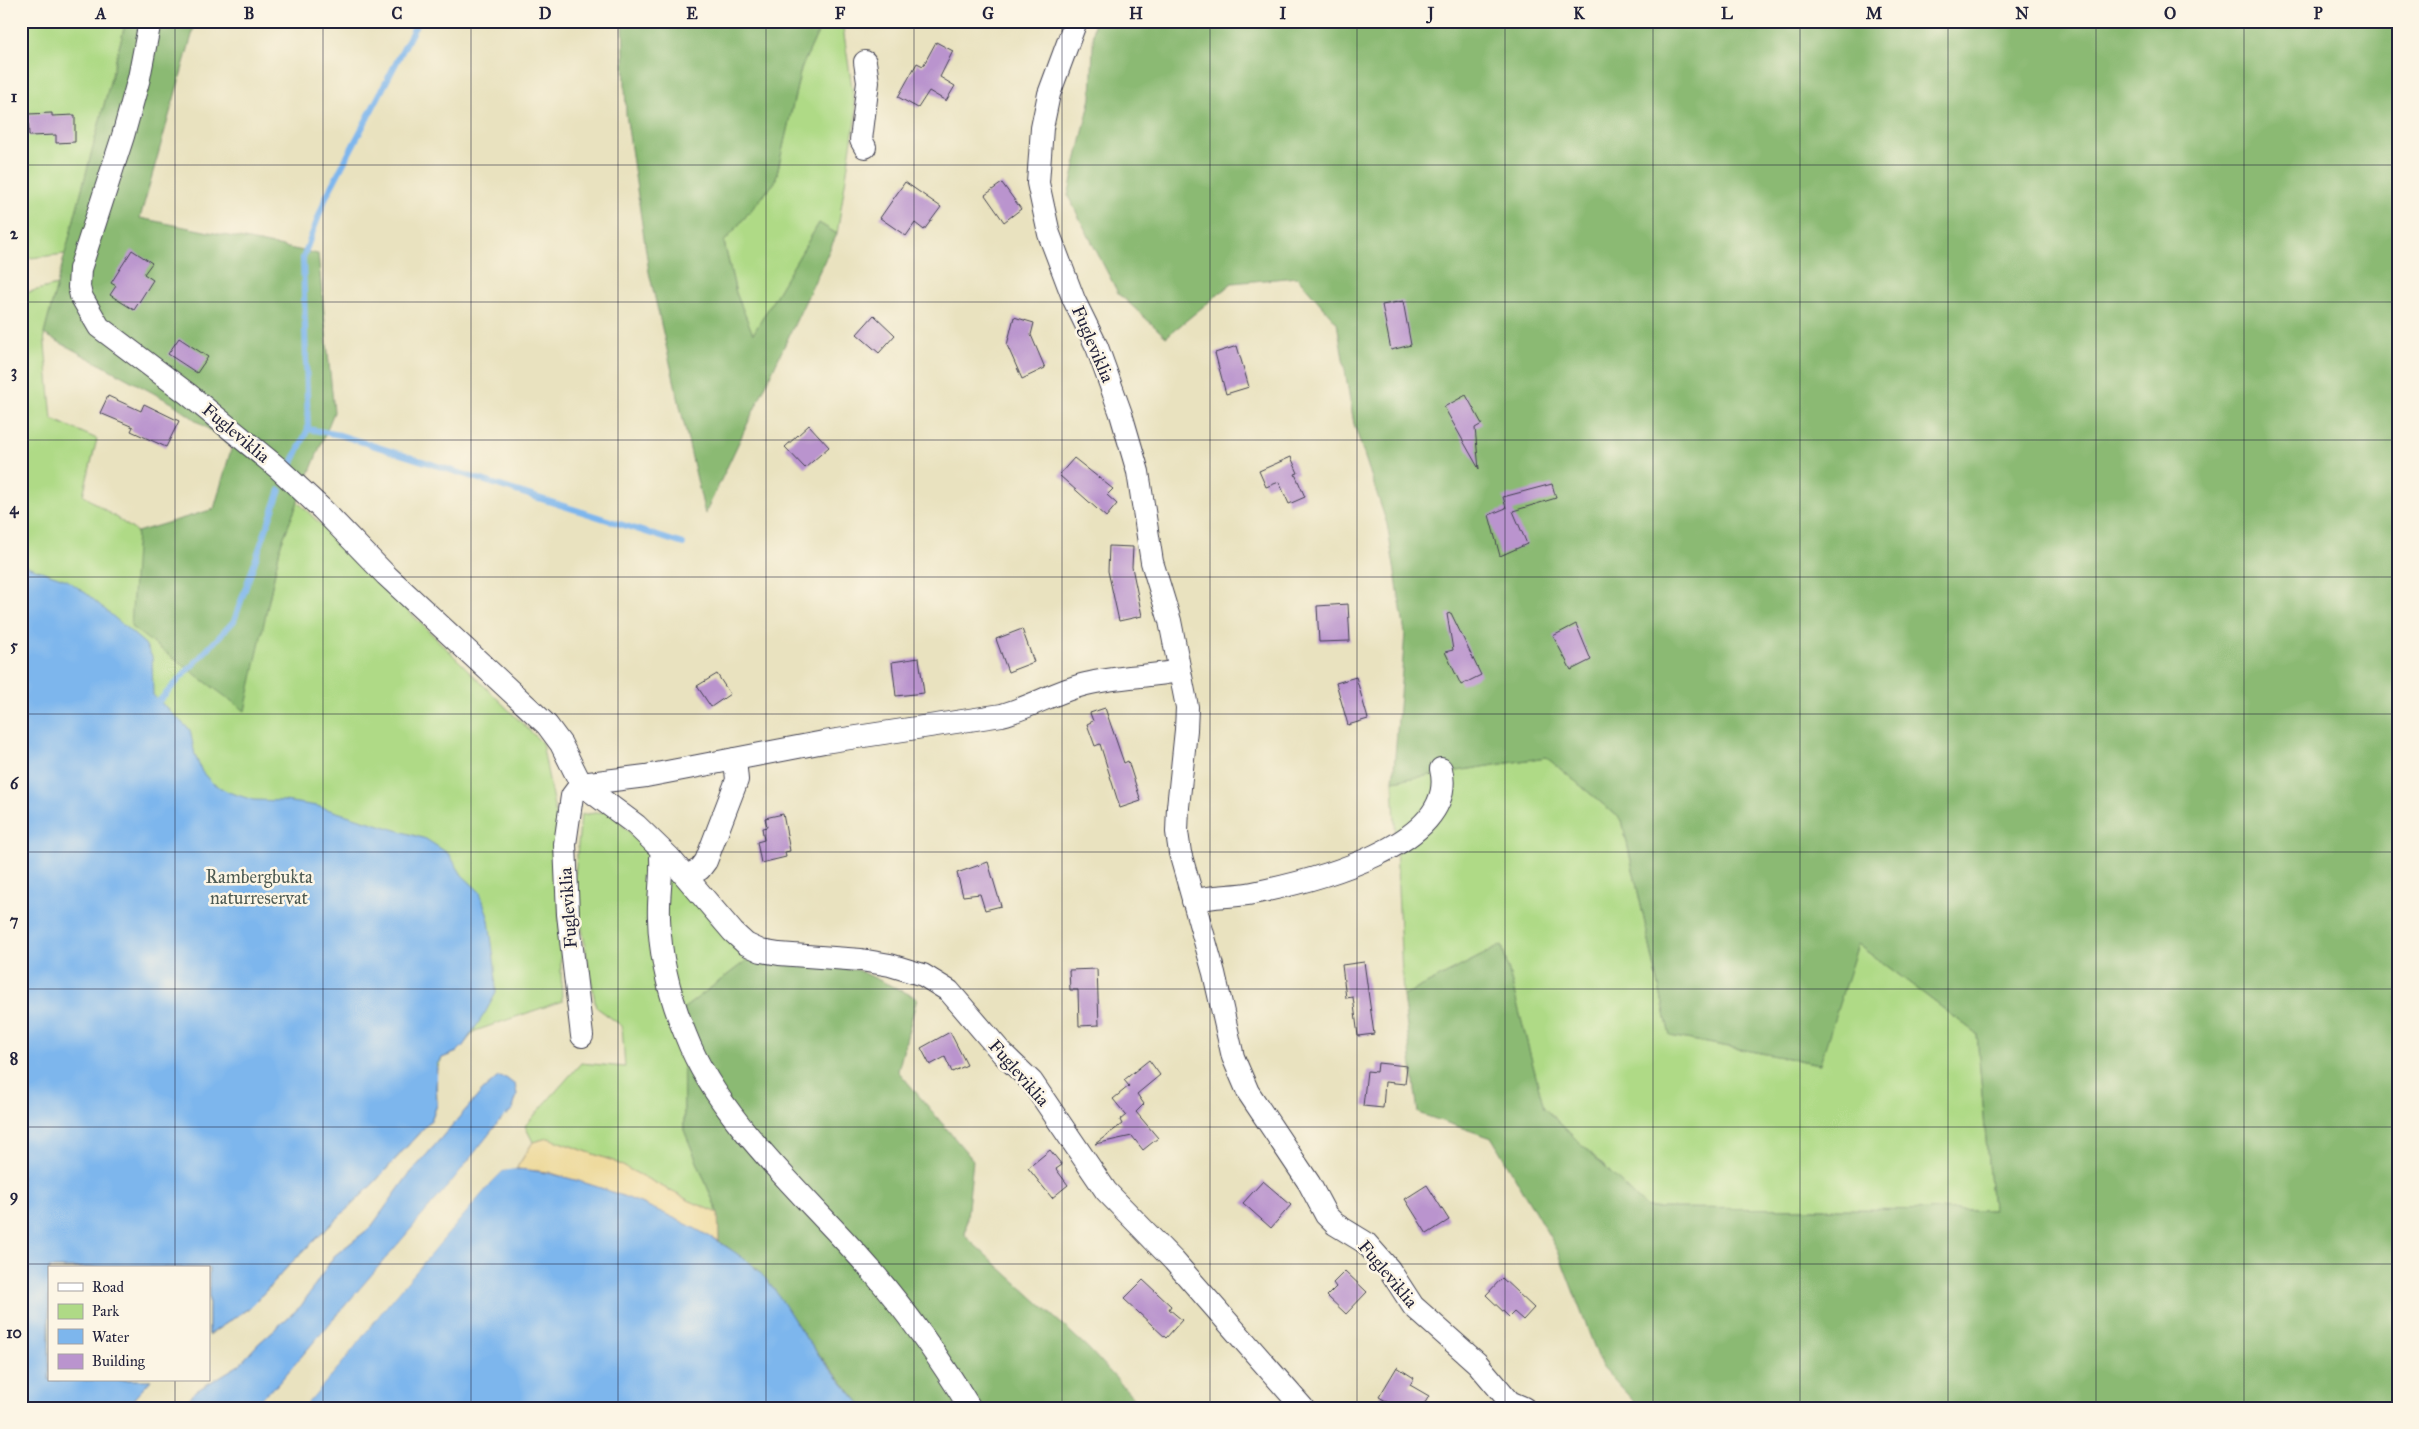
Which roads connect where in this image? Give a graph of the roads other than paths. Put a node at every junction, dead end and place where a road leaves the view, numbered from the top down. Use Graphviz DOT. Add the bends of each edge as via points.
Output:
graph roads {
  1 [pos="150,21"];
  2 [pos="1076,21"];
  3 [pos="865,62"];
  4 [pos="865,147"];
  5 [pos="1179,671"];
  6 [pos="735,759"];
  7 [pos="1441,769"];
  8 [pos="582,784"];
  9 [pos="664,853"];
  10 [pos="687,876"];
  11 [pos="1193,901"];
  12 [pos="582,1036"];
  13 [pos="970,1408"];
  14 [pos="1303,1408"];
  15 [pos="1524,1408"];
  1 -- 8 [label="street, Fugleviklia" via="123,136 80,269 79,287 86,308 99,327 188,394 286,475 386,575 531,709 560,744"];
  2 -- 5 [label="street, Fugleviklia" via="1049,94 1042,128 1038,183 1041,206 1057,257 1097,347 1129,440 1142,495 1152,562 1170,621"];
  3 -- 4 [label="street" via="868,82 861,140"];
  5 -- 6 [label="street" via="1109,678 1084,684 1002,715"];
  5 -- 11 [label="street, Fugleviklia" via="1184,689 1186,730 1177,832"];
  6 -- 8 [label="street"];
  6 -- 10 [label="street" via="737,780 706,861"];
  7 -- 11 [label="street" via="1443,793 1431,816 1418,830 1373,858 1255,893"];
  8 -- 9 [label="street, Fugleviklia" via="636,825"];
  8 -- 12 [label="street, Fugleviklia" via="572,796 565,844 565,881"];
  9 -- 10 [label="street, Fugleviklia"];
  9 -- 13 [label="street" via="661,858 659,917 661,947 685,1034 700,1067 766,1155 872,1270 945,1368"];
  10 -- 14 [label="street, Fugleviklia" via="739,939 753,948 779,954 890,965 923,975 949,991 1002,1053 1032,1082 1106,1191 1179,1267"];
  11 -- 15 [label="street, Fugleviklia" via="1233,1057 1242,1080 1322,1208 1335,1224 1366,1243 1389,1269 1413,1306 1477,1363 1510,1402"];
}
